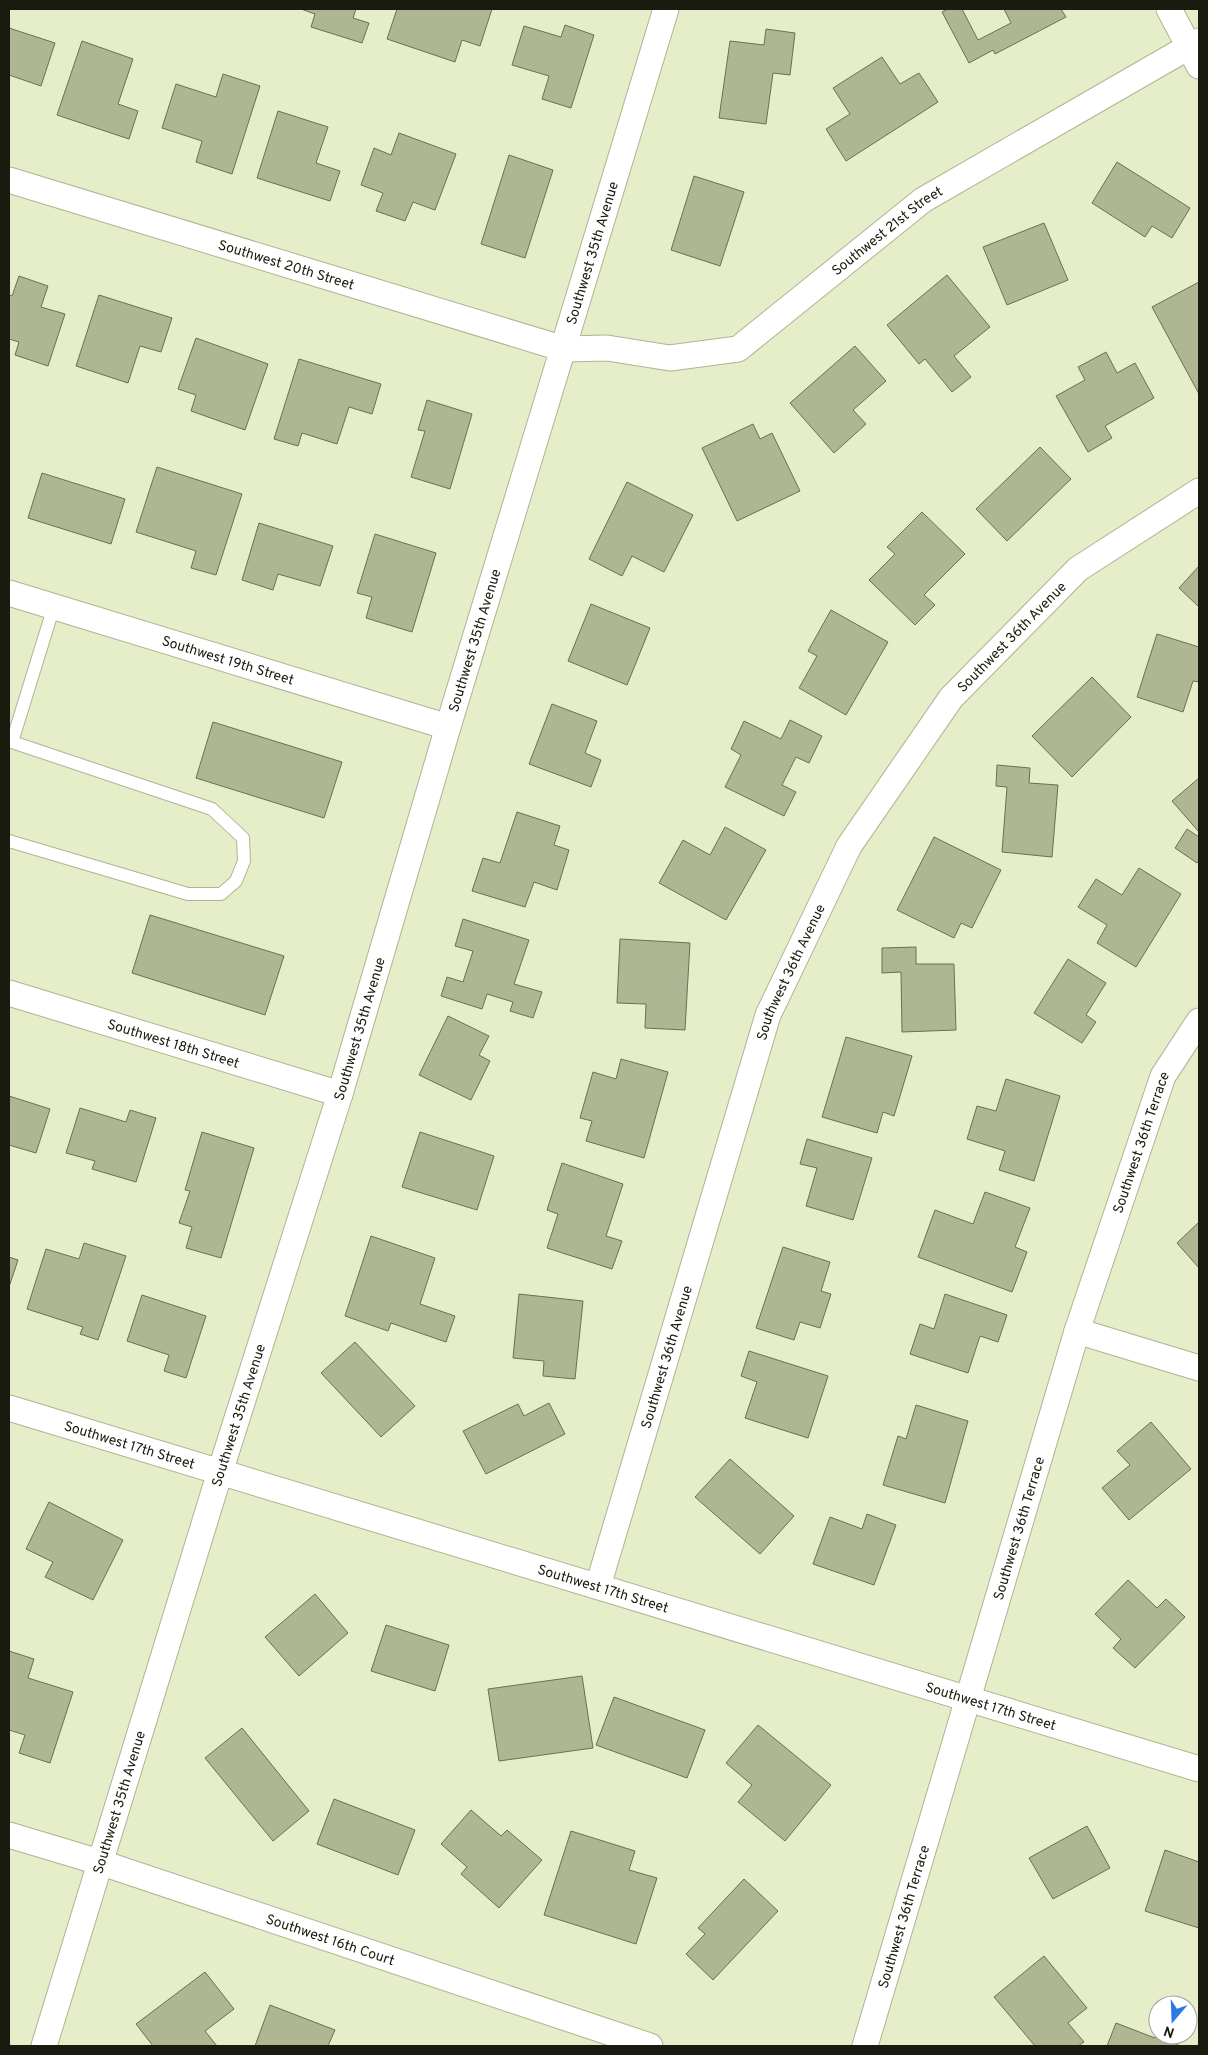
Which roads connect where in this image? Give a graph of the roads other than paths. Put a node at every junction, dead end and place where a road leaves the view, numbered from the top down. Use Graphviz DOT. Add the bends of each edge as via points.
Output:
graph roads {
  1 [pos="666,9"];
  2 [pos="1169,9"];
  3 [pos="1196,51"];
  4 [pos="9,180"];
  5 [pos="564,349"];
  6 [pos="1199,491"];
  7 [pos="9,592"];
  8 [pos="54,606"];
  9 [pos="448,727"];
  10 [pos="10,748"];
  11 [pos="9,841"];
  12 [pos="9,994"];
  13 [pos="1199,1021"];
  14 [pos="340,1094"];
  15 [pos="1077,1331"];
  16 [pos="1199,1368"];
  17 [pos="9,1408"];
  18 [pos="220,1472"];
  19 [pos="598,1586"];
  20 [pos="968,1698"];
  21 [pos="1199,1770"];
  22 [pos="9,1835"];
  23 [pos="99,1862"];
  24 [pos="44,2046"];
  25 [pos="650,2046"];
  26 [pos="865,2046"];
  1 -- 5 [label="street, Southwest 35th Avenue"];
  2 -- 3 [label="street"];
  3 -- 5 [label="street, Southwest 21st Street" via="923,200 738,349 670,358 607,348"];
  4 -- 5 [label="street, Southwest 20th Street"];
  5 -- 9 [label="street, Southwest 35th Avenue"];
  6 -- 19 [label="street, Southwest 36th Avenue" via="1078,568 951,698 849,846 768,1015"];
  7 -- 8 [label="street, Southwest 19th Street"];
  8 -- 9 [label="street, Southwest 19th Street"];
  8 -- 10 [label="lane"];
  9 -- 14 [label="street, Southwest 35th Avenue"];
  10 -- 11 [label="lane" via="212,809 243,838 244,860 236,881 221,894 188,894"];
  12 -- 14 [label="street, Southwest 18th Street"];
  13 -- 15 [label="street, Southwest 36th Terrace" via="1163,1076"];
  14 -- 18 [label="street, Southwest 35th Avenue"];
  15 -- 16 [label="street"];
  15 -- 20 [label="street, Southwest 36th Terrace"];
  17 -- 18 [label="street, Southwest 17th Street"];
  18 -- 19 [label="street, Southwest 17th Street"];
  18 -- 23 [label="street, Southwest 35th Avenue"];
  19 -- 20 [label="street, Southwest 17th Street"];
  20 -- 21 [label="street, Southwest 17th Street"];
  20 -- 26 [label="street, Southwest 36th Terrace"];
  22 -- 23 [label="street, Southwest 16th Court"];
  23 -- 24 [label="street, Southwest 35th Avenue"];
  23 -- 25 [label="street, Southwest 16th Court"];
}
